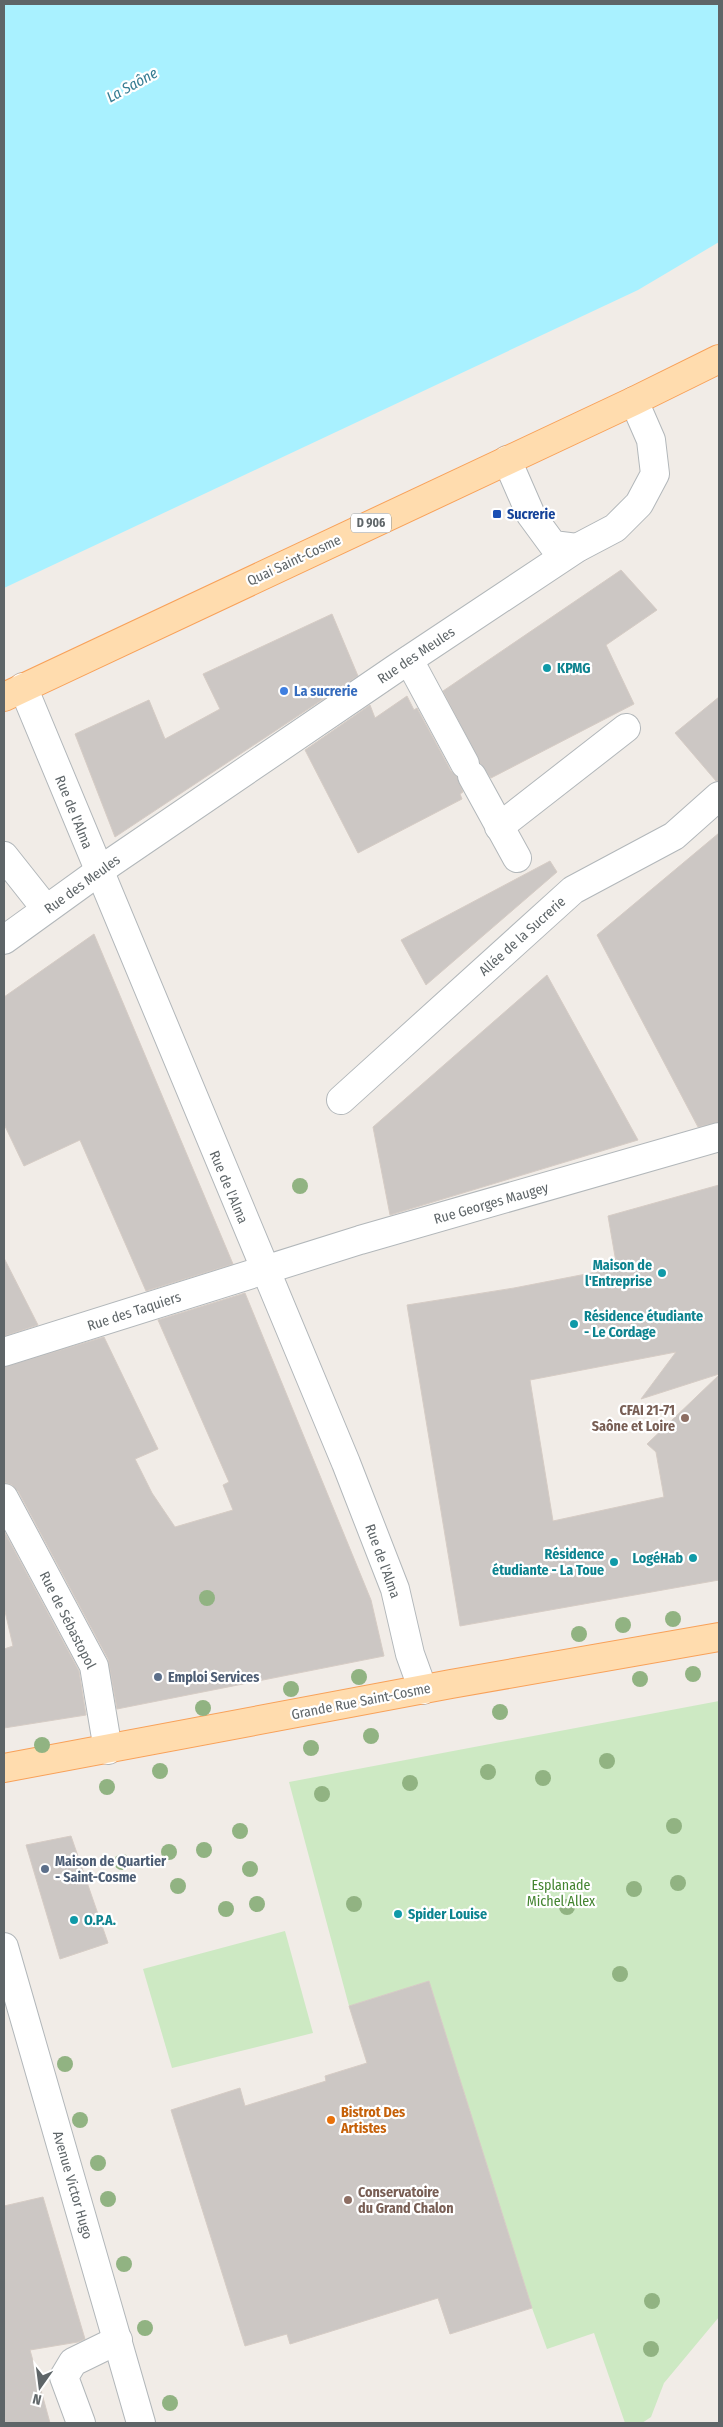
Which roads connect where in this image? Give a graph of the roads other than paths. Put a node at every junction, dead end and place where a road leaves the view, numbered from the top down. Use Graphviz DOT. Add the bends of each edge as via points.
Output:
graph roads {
  1 [pos="719,359"];
  2 [pos="634,401"];
  3 [pos="507,460"];
  4 [pos="577,548"];
  5 [pos="409,660"];
  6 [pos="14,692"];
  7 [pos="626,728"];
  8 [pos="719,796"];
  9 [pos="499,828"];
  10 [pos="4,856"];
  11 [pos="516,858"];
  12 [pos="98,872"];
  13 [pos="46,909"];
  14 [pos="4,940"];
  15 [pos="341,1100"];
  16 [pos="719,1137"];
  17 [pos="264,1270"];
  18 [pos="4,1352"];
  19 [pos="4,1498"];
  20 [pos="719,1637"];
  21 [pos="423,1690"];
  22 [pos="108,1750"];
  23 [pos="4,1768"];
  24 [pos="4,1946"];
  25 [pos="118,2340"];
  26 [pos="81,2423"];
  27 [pos="141,2423"];
  1 -- 2 [label="main road, Quai Saint-Cosme / D 906"];
  2 -- 3 [label="main road, Quai Saint-Cosme / D 906"];
  2 -- 4 [label="street, Rue des Meules" via="650,440 655,474 639,504 615,528"];
  3 -- 4 [label="street" via="531,515 553,545"];
  3 -- 6 [label="main road, Quai Saint-Cosme / D 906"];
  4 -- 5 [label="street, Rue des Meules"];
  5 -- 9 [label="street"];
  5 -- 12 [label="street, Rue des Meules"];
  6 -- 12 [label="street, Rue de l'Alma"];
  7 -- 9 [label="street"];
  8 -- 15 [label="street, Allée de la Sucrerie" via="674,836 573,890"];
  9 -- 11 [label="street"];
  10 -- 13 [label="street"];
  12 -- 13 [label="street, Rue des Meules"];
  12 -- 17 [label="street, Rue de l'Alma"];
  13 -- 14 [label="street, Rue des Meules"];
  16 -- 17 [label="street, Rue Georges Maugey"];
  17 -- 18 [label="street, Rue des Taquiers"];
  17 -- 21 [label="street, Rue de l'Alma" via="346,1463 395,1589 410,1654"];
  19 -- 22 [label="street, Rue de Sébastopol" via="94,1666"];
  20 -- 21 [label="main road, Grande Rue Saint-Cosme"];
  21 -- 22 [label="main road, Grande Rue Saint-Cosme"];
  22 -- 23 [label="main road, Grande Rue Saint-Cosme"];
  24 -- 25 [label="street, Avenue Victor Hugo"];
  25 -- 26 [label="street" via="73,2362 64,2377"];
  25 -- 27 [label="street, Avenue Victor Hugo"];
}
